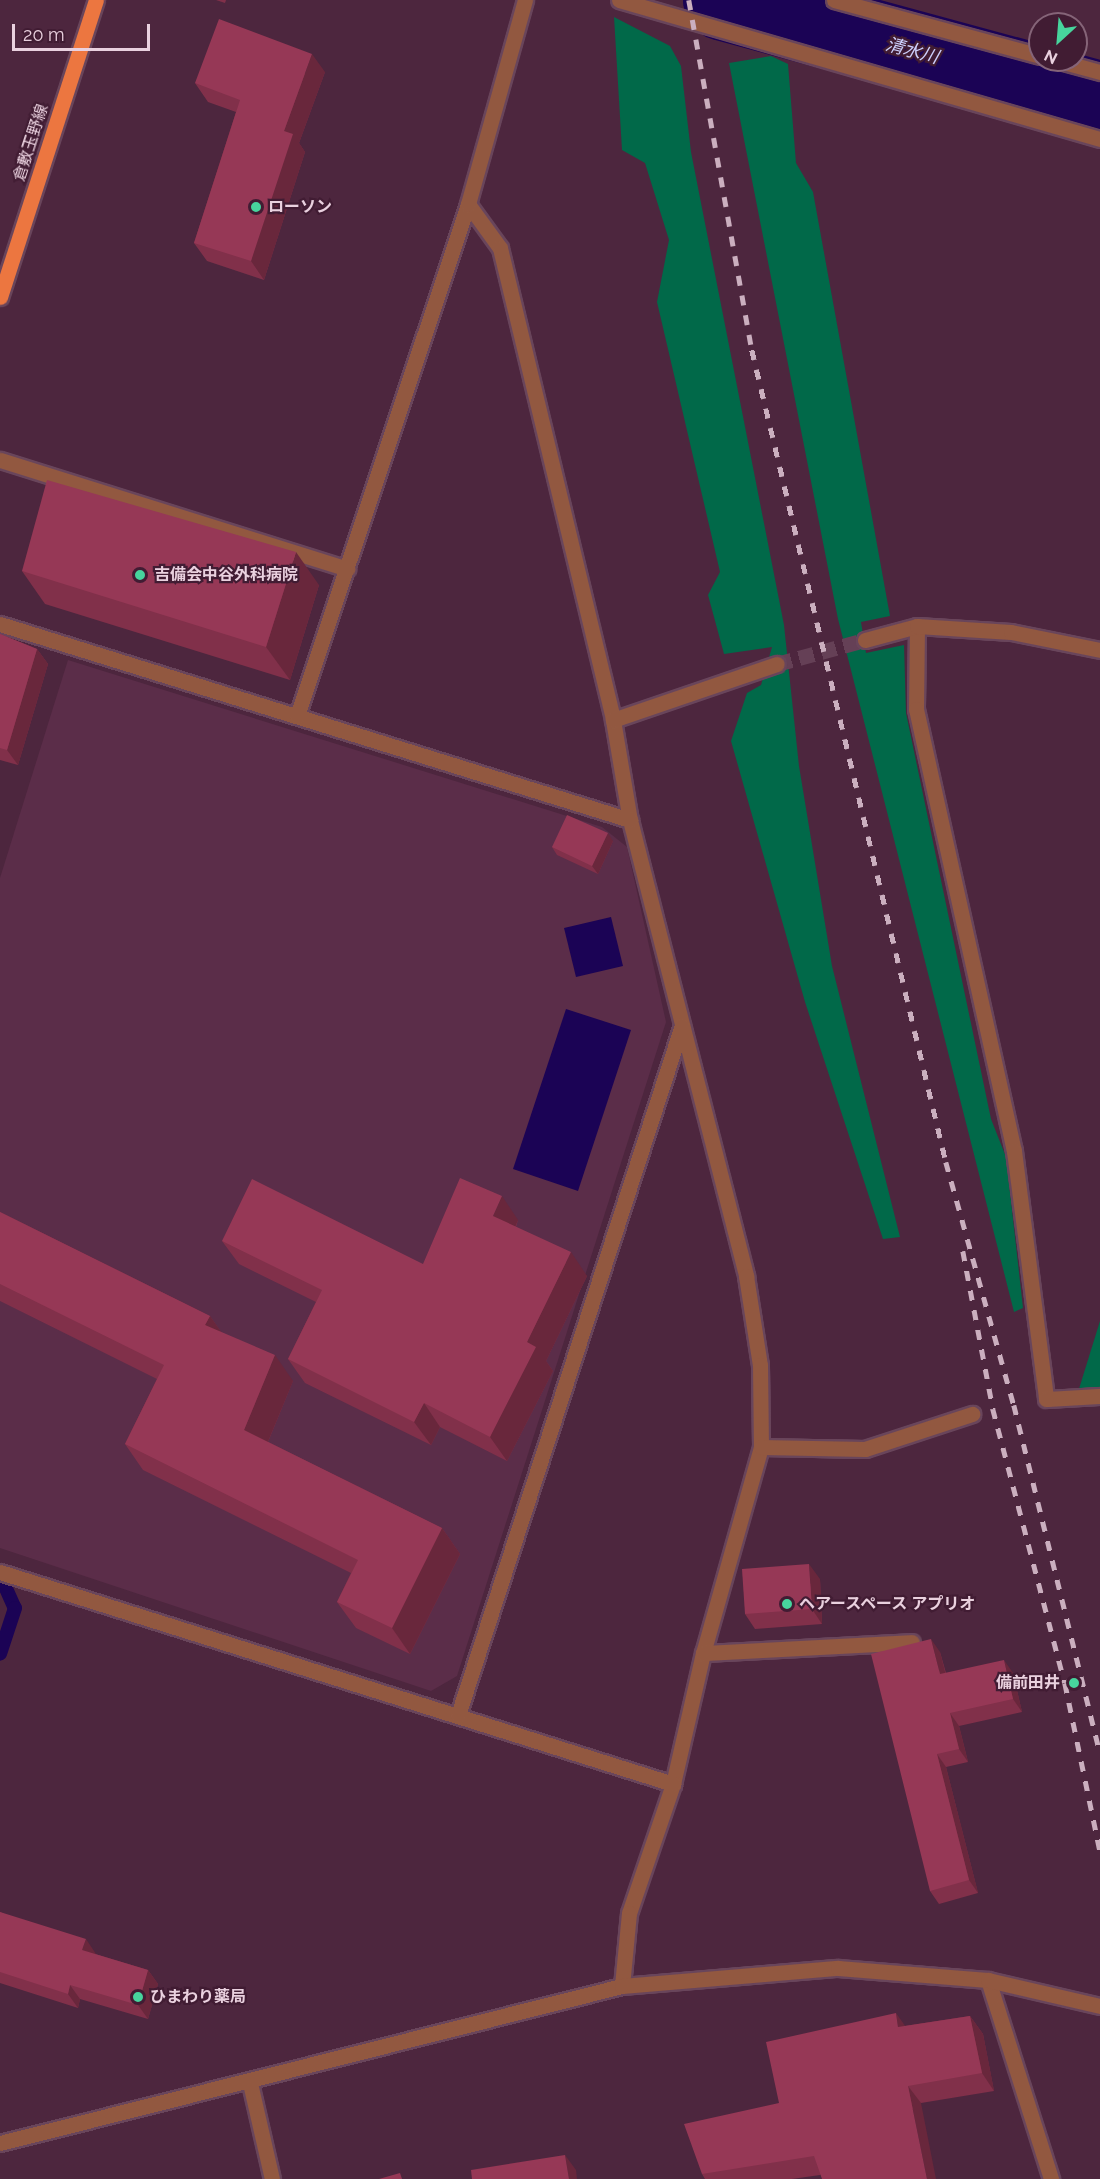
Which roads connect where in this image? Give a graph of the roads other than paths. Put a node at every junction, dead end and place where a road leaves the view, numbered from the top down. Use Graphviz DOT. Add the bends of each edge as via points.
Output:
graph roads {
  1 [pos="96,0"];
  2 [pos="525,0"];
  3 [pos="620,0"];
  4 [pos="834,0"];
  5 [pos="1028,53"];
  6 [pos="1100,139"];
  7 [pos="468,204"];
  8 [pos="0,297"];
  9 [pos="0,460"];
  10 [pos="346,569"];
  11 [pos="0,624"];
  12 [pos="917,627"];
  13 [pos="865,640"];
  14 [pos="1100,650"];
  15 [pos="777,664"];
  16 [pos="297,716"];
  17 [pos="613,720"];
  18 [pos="630,820"];
  19 [pos="682,1025"];
  20 [pos="1100,1396"];
  21 [pos="972,1414"];
  22 [pos="761,1447"];
  23 [pos="0,1572"];
  24 [pos="912,1642"];
  25 [pos="703,1653"];
  26 [pos="458,1715"];
  27 [pos="673,1784"];
  28 [pos="988,1980"];
  29 [pos="622,1986"];
  30 [pos="1100,2006"];
  31 [pos="250,2083"];
  32 [pos="0,2143"];
  33 [pos="272,2179"];
  34 [pos="1051,2179"];
  1 -- 8 [label="main road, 倉敷玉野線"];
  2 -- 7 [label="street"];
  3 -- 6 [label="street"];
  4 -- 5 [label="street"];
  7 -- 10 [label="street"];
  7 -- 17 [label="street" via="500,248"];
  9 -- 10 [label="street"];
  10 -- 16 [label="street"];
  11 -- 16 [label="street"];
  12 -- 13 [label="street"];
  12 -- 14 [label="street" via="1011,632"];
  12 -- 20 [label="street" via="916,709 1014,1151 1046,1399"];
  15 -- 17 [label="street"];
  16 -- 18 [label="street"];
  17 -- 18 [label="street"];
  18 -- 19 [label="street"];
  19 -- 22 [label="street" via="746,1276 760,1365"];
  19 -- 26 [label="street"];
  21 -- 22 [label="street" via="865,1449"];
  22 -- 25 [label="street"];
  23 -- 26 [label="street"];
  24 -- 25 [label="street"];
  25 -- 27 [label="street"];
  26 -- 27 [label="street"];
  27 -- 29 [label="street" via="629,1913"];
  28 -- 29 [label="street" via="838,1968"];
  28 -- 30 [label="street"];
  28 -- 34 [label="street"];
  29 -- 31 [label="street"];
  31 -- 32 [label="street"];
  31 -- 33 [label="street"];
}
